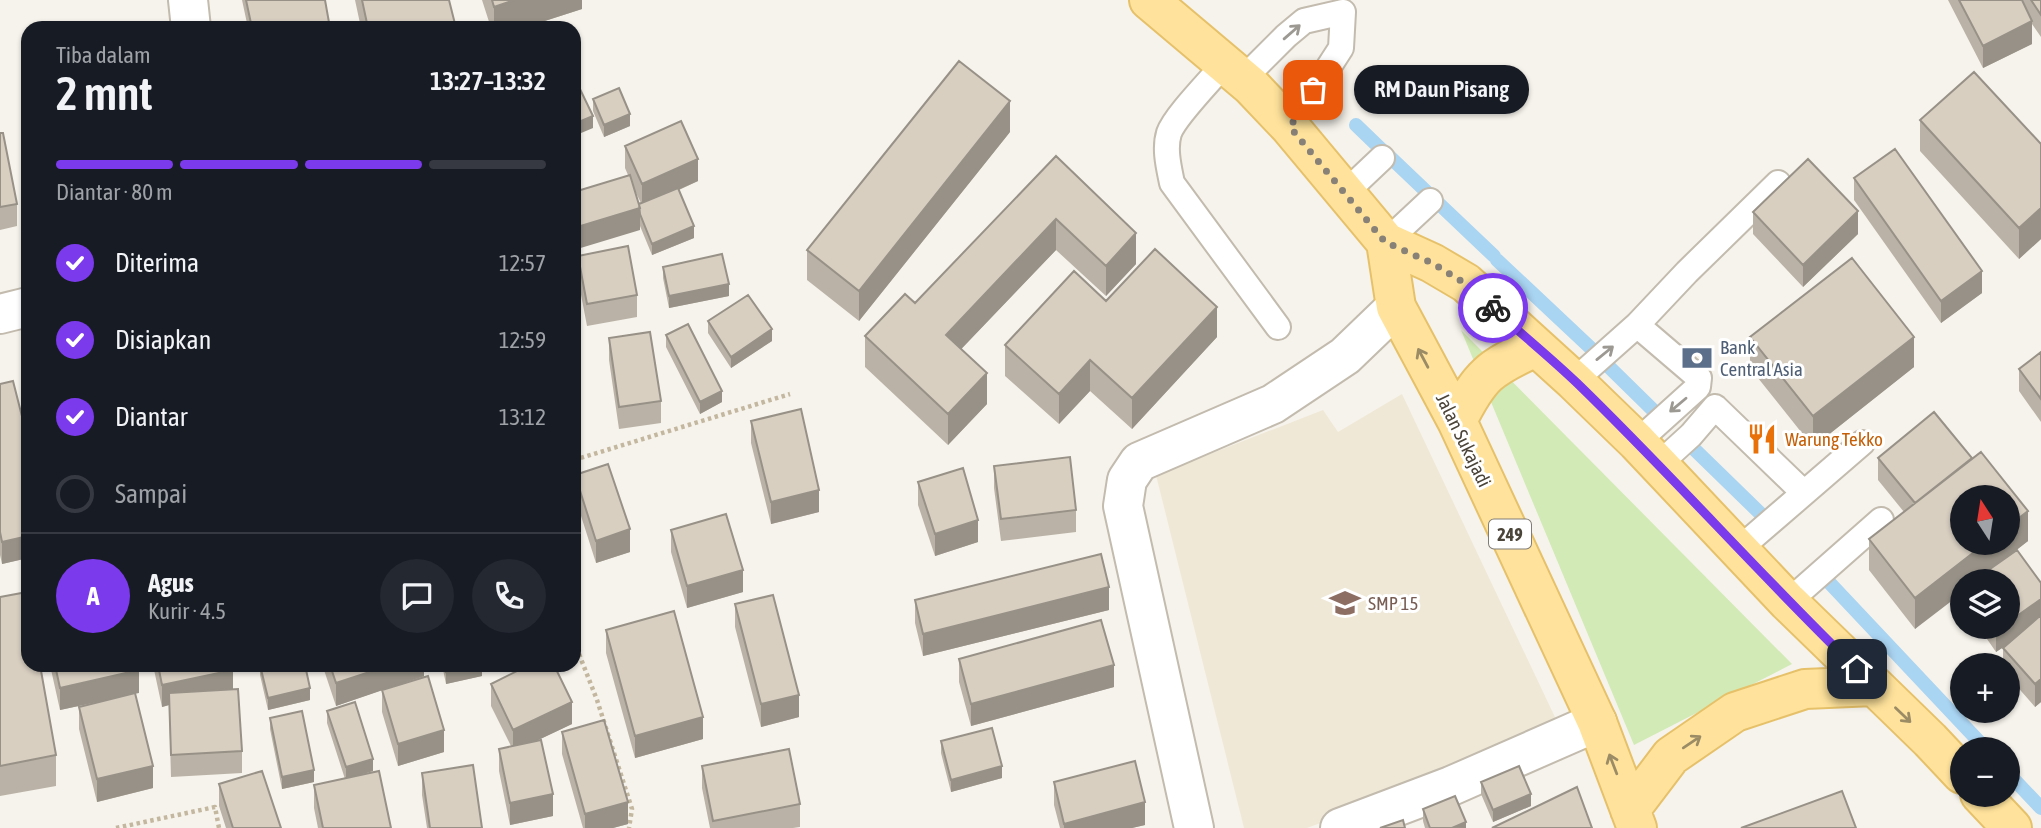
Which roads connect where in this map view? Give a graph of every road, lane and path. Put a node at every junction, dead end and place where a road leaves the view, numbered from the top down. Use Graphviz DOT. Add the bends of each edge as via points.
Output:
graph roads {
  1 [pos="188,0"];
  2 [pos="1149,0"];
  3 [pos="190,21"];
  4 [pos="1234,71"];
  5 [pos="1290,127"];
  6 [pos="1382,158"];
  7 [pos="1778,183"];
  8 [pos="1346,192"];
  9 [pos="1430,201"];
  10 [pos="1385,242"];
  11 [pos="1396,307"];
  12 [pos="21,309"];
  13 [pos="0,314"];
  14 [pos="1637,325"];
  15 [pos="1278,327"];
  16 [pos="1535,347"];
  17 [pos="1574,381"];
  18 [pos="790,394"];
  19 [pos="1457,421"];
  20 [pos="1862,443"];
  21 [pos="1648,454"];
  22 [pos="581,458"];
  23 [pos="1804,493"];
  24 [pos="1881,520"];
  25 [pos="1738,550"];
  26 [pos="1788,602"];
  27 [pos="581,659"];
  28 [pos="1874,686"];
  29 [pos="1597,722"];
  30 [pos="1950,761"];
  31 [pos="1992,807"];
  32 [pos="1634,819"];
  33 [pos="116,828"];
  34 [pos="219,828"];
  35 [pos="629,828"];
  36 [pos="1194,828"];
  37 [pos="1340,828"];
  38 [pos="2012,828"];
  1 -- 3 [label="street"];
  2 -- 4 [label="main road, 249"];
  4 -- 5 [label="main road, 249"];
  4 -- 5 [label="lane, one-way" via="1304,21 1343,12 1341,48"];
  4 -- 15 [label="lane" via="1181,115 1169,134 1167,161 1172,183"];
  5 -- 8 [label="main road, 249"];
  6 -- 8 [label="lane"];
  7 -- 14 [label="lane"];
  8 -- 10 [label="main road, 249"];
  9 -- 10 [label="lane"];
  10 -- 11 [label="main road, Jalan Sukajadi / 249"];
  10 -- 16 [label="main road, 249" via="1466,284"];
  19 -- 11 [label="main road, Jalan Sukajadi / 249, one-way"];
  11 -- 36 [label="street" via="1345,356 1273,404 1139,462 1127,480 1123,506"];
  12 -- 13 [label="street"];
  17 -- 14 [label="lane, one-way"];
  14 -- 21 [label="lane, one-way" via="1699,378 1698,387"];
  16 -- 17 [label="main road, 249"];
  16 -- 19 [label="main road" via="1489,372 1471,391"];
  17 -- 21 [label="main road, 249"];
  18 -- 22 [label="path"];
  19 -- 29 [label="main road, Jalan Sukajadi / 249"];
  20 -- 23 [label="lane"];
  21 -- 23 [label="lane" via="1690,435 1715,407"];
  21 -- 25 [label="main road, 249"];
  23 -- 25 [label="lane"];
  24 -- 26 [label="lane"];
  25 -- 26 [label="main road, 249"];
  26 -- 28 [label="main road, 249"];
  27 -- 35 [label="path" via="632,809"];
  28 -- 30 [label="main road, 249, one-way"];
  32 -- 28 [label="main road, one-way" via="1671,756 1735,712 1805,689"];
  32 -- 29 [label="main road, Jalan Sukajadi / 249, one-way"];
  29 -- 37 [label="street"];
  31 -- 38 [label="main road"];
  33 -- 34 [label="path" via="215,807"];
}
